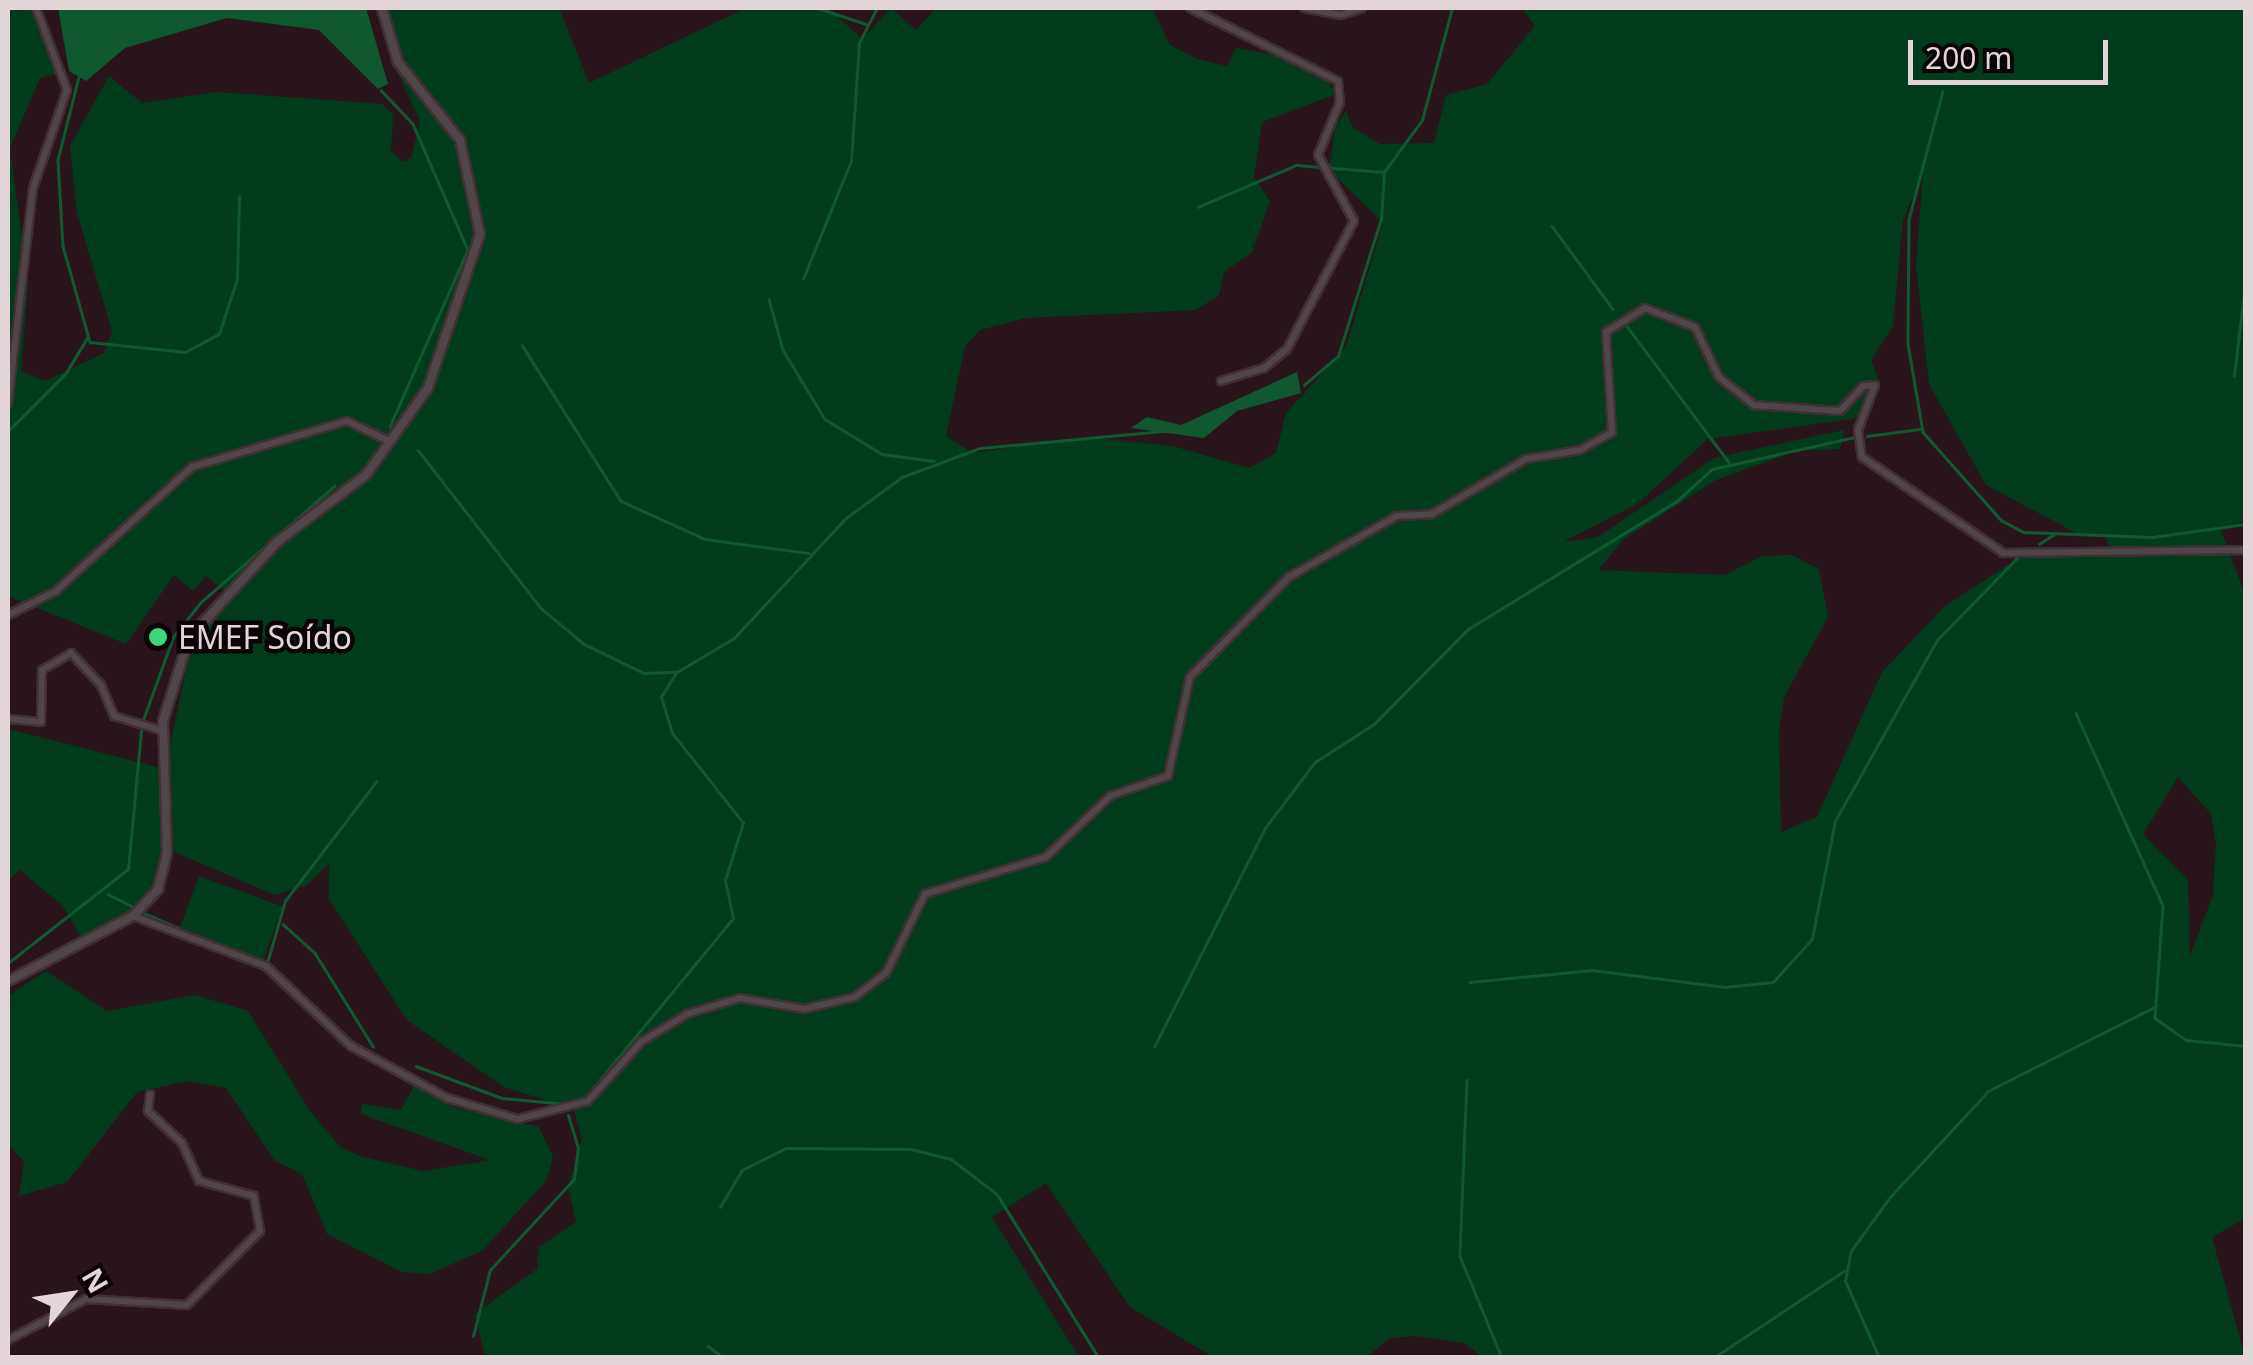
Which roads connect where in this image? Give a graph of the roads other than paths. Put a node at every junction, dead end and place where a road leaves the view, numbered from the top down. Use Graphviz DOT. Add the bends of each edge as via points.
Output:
graph roads {
  1 [pos="36,8"];
  2 [pos="382,8"];
  3 [pos="1190,8"];
  4 [pos="1304,8"];
  5 [pos="1362,8"];
  6 [pos="1221,380"];
  7 [pos="8,404"];
  8 [pos="389,441"];
  9 [pos="2246,550"];
  10 [pos="8,616"];
  11 [pos="8,719"];
  12 [pos="162,730"];
  13 [pos="133,916"];
  14 [pos="8,980"];
  15 [pos="150,1094"];
  16 [pos="8,1340"];
  1 -- 7 [label="street" via="67,90 33,188"];
  2 -- 8 [label="street" via="398,62 460,140 481,241 428,388"];
  3 -- 6 [label="street" via="1338,80 1340,102 1318,155 1354,221 1280,357"];
  4 -- 5 [label="street" via="1341,15"];
  8 -- 10 [label="street" via="347,421 192,467 56,591"];
  8 -- 12 [label="street" via="366,475 278,542 200,622 176,667"];
  9 -- 13 [label="street" via="2003,553 1862,457 1858,430 1875,386 1862,386 1840,411 1754,405 1719,377 1694,327 1644,308 1606,332 1605,380 1618,418 1612,432 1580,450 1526,460 1432,514 1397,516 1289,577 1190,677 1168,776 1110,796 1046,857 925,894 886,973 854,998 804,1009 740,998 688,1014 640,1042 588,1102 518,1119 447,1098 358,1051 266,966"];
  11 -- 12 [label="street" via="41,722 42,670 71,653 102,684 114,716"];
  12 -- 13 [label="street" via="166,864"];
  13 -- 14 [label="street"];
  15 -- 16 [label="street" via="148,1111 182,1143 199,1181 254,1196 260,1231 186,1305 86,1299"];
}
